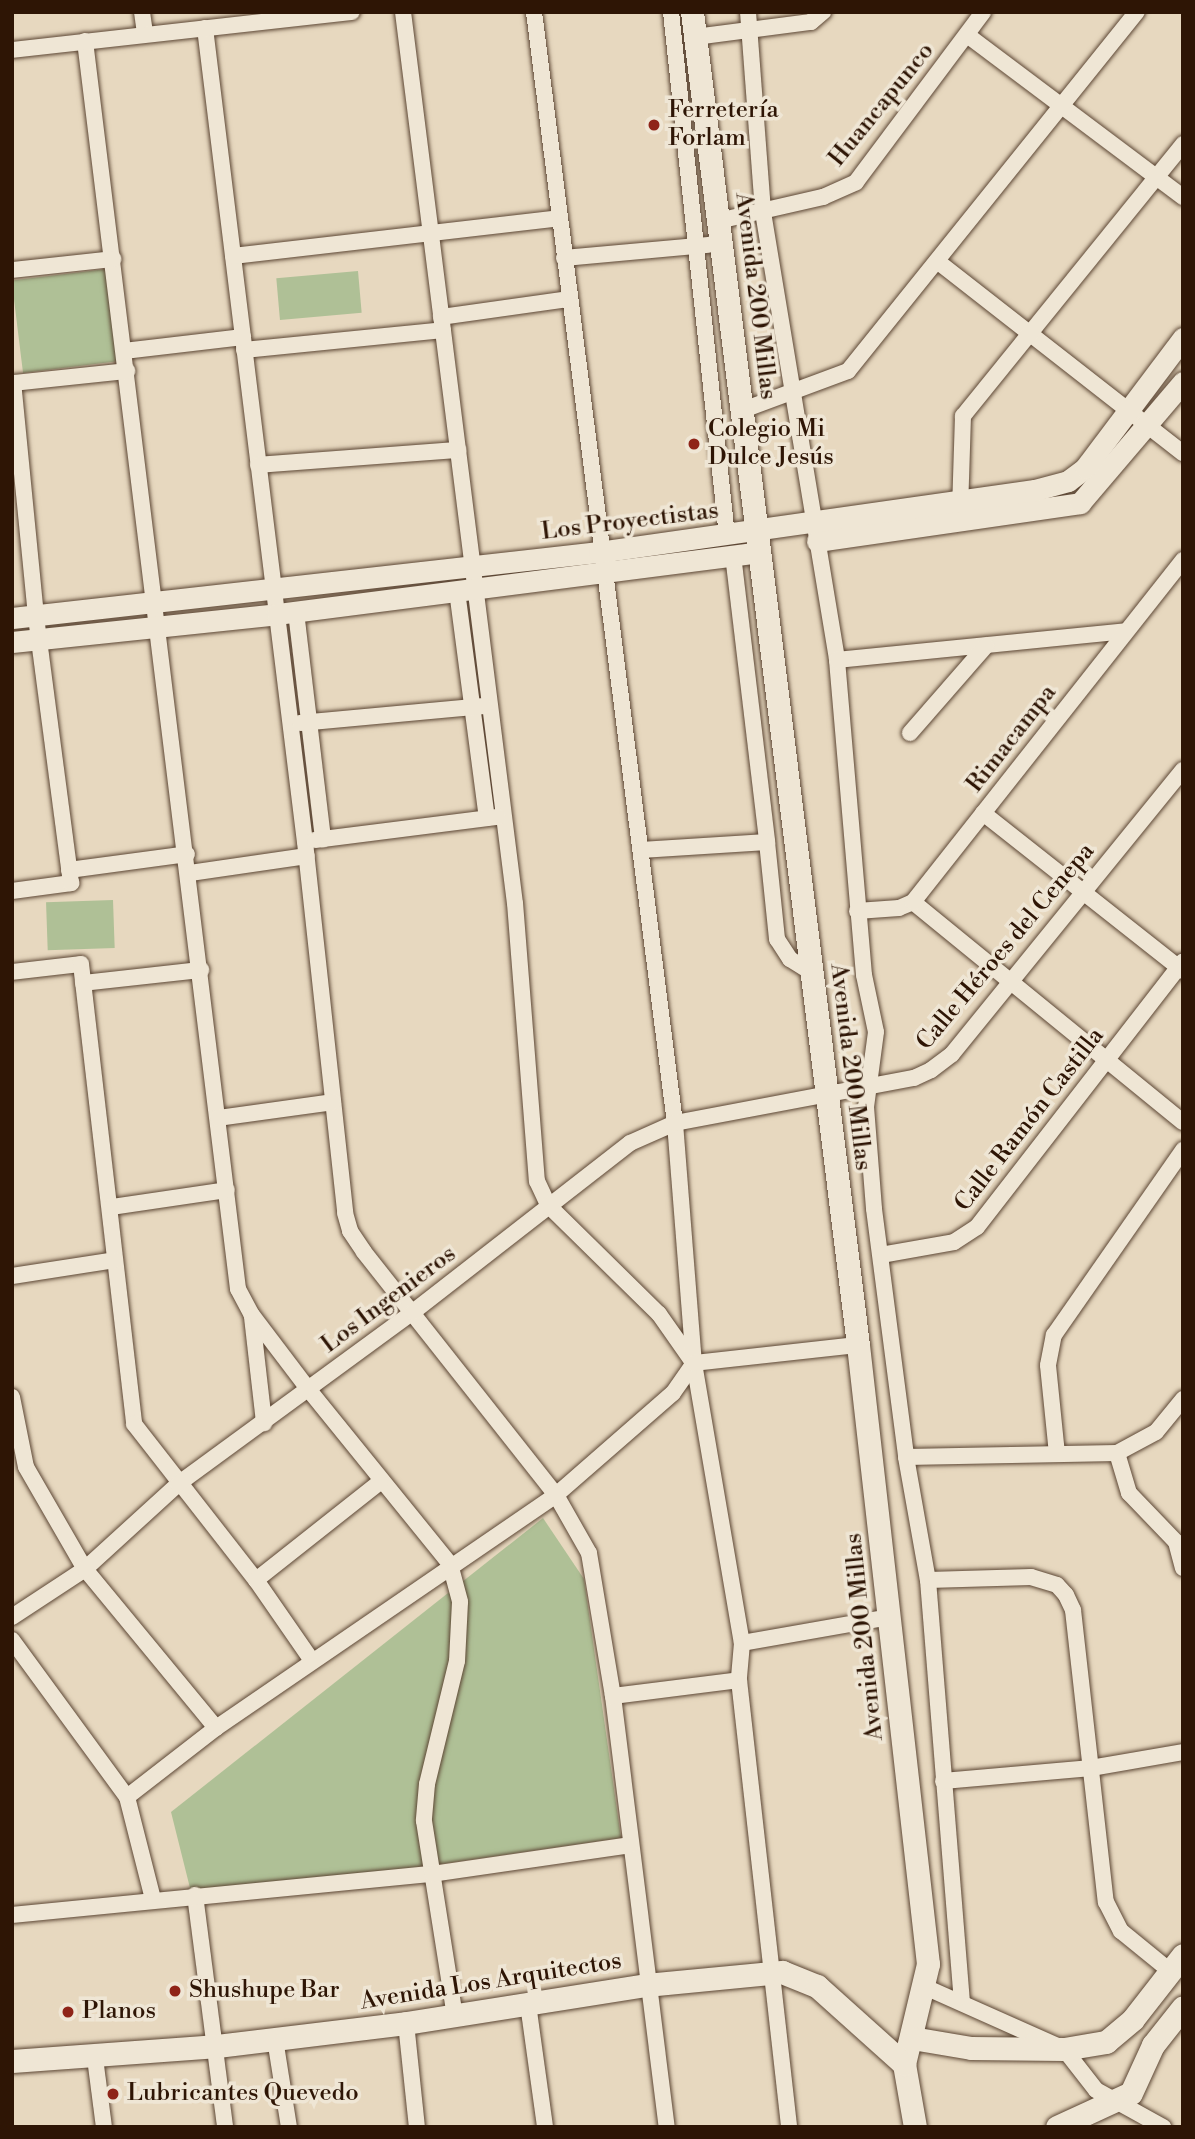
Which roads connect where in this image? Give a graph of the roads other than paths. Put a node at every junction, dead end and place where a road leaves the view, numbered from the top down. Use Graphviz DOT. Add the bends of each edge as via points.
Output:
graph roads {
  1 [pos="142,12"];
  2 [pos="352,12"];
  3 [pos="403,12"];
  4 [pos="534,12"];
  5 [pos="671,12"];
  6 [pos="692,12"];
  7 [pos="748,12"];
  8 [pos="823,12"];
  9 [pos="983,12"];
  10 [pos="1138,12"];
  11 [pos="278,16"];
  12 [pos="205,28"];
  13 [pos="750,32"];
  14 [pos="145,34"];
  15 [pos="967,35"];
  16 [pos="695,37"];
  17 [pos="85,41"];
  18 [pos="12,50"];
  19 [pos="1064,104"];
  20 [pos="1183,144"];
  21 [pos="1155,176"];
  22 [pos="1183,197"];
  23 [pos="763,212"];
  24 [pos="559,218"];
  25 [pos="718,221"];
  26 [pos="430,232"];
  27 [pos="721,244"];
  28 [pos="698,246"];
  29 [pos="233,256"];
  30 [pos="564,258"];
  31 [pos="113,259"];
  32 [pos="937,261"];
  33 [pos="12,270"];
  34 [pos="569,299"];
  35 [pos="442,323"];
  36 [pos="1028,333"];
  37 [pos="1183,338"];
  38 [pos="244,344"];
  39 [pos="124,351"];
  40 [pos="127,372"];
  41 [pos="1183,382"];
  42 [pos="791,393"];
  43 [pos="743,410"];
  44 [pos="1128,412"];
  45 [pos="1148,427"];
  46 [pos="458,450"];
  47 [pos="1183,453"];
  48 [pos="258,465"];
  49 [pos="960,498"];
  50 [pos="960,521"];
  51 [pos="816,532"];
  52 [pos="757,542"];
  53 [pos="730,546"];
  54 [pos="1183,560"];
  55 [pos="601,562"];
  56 [pos="1177,578"];
  57 [pos="468,582"];
  58 [pos="274,591"];
  59 [pos="156,603"];
  60 [pos="286,613"];
  61 [pos="36,616"];
  62 [pos="12,618"];
  63 [pos="159,627"];
  64 [pos="1126,631"];
  65 [pos="40,639"];
  66 [pos="12,642"];
  67 [pos="986,646"];
  68 [pos="837,660"];
  69 [pos="490,706"];
  70 [pos="473,707"];
  71 [pos="310,722"];
  72 [pos="291,724"];
  73 [pos="910,733"];
  74 [pos="1183,770"];
  75 [pos="983,813"];
  76 [pos="496,817"];
  77 [pos="323,839"];
  78 [pos="768,842"];
  79 [pos="306,849"];
  80 [pos="641,850"];
  81 [pos="187,854"];
  82 [pos="69,870"];
  83 [pos="190,873"];
  84 [pos="12,891"];
  85 [pos="1083,892"];
  86 [pos="913,902"];
  87 [pos="857,911"];
  88 [pos="1181,966"];
  89 [pos="201,970"];
  90 [pos="12,972"];
  91 [pos="811,972"];
  92 [pos="1010,981"];
  93 [pos="83,983"];
  94 [pos="1106,1059"];
  95 [pos="867,1086"];
  96 [pos="827,1093"];
  97 [pos="333,1102"];
  98 [pos="218,1118"];
  99 [pos="1183,1122"];
  100 [pos="675,1123"];
  101 [pos="1183,1150"];
  102 [pos="227,1190"];
  103 [pos="548,1205"];
  104 [pos="112,1207"];
  105 [pos="881,1255"];
  106 [pos="115,1260"];
  107 [pos="12,1276"];
  108 [pos="413,1312"];
  109 [pos="252,1315"];
  110 [pos="858,1345"];
  111 [pos="694,1363"];
  112 [pos="309,1390"];
  113 [pos="12,1397"];
  114 [pos="1183,1399"];
  115 [pos="264,1423"];
  116 [pos="1117,1453"];
  117 [pos="1057,1454"];
  118 [pos="906,1457"];
  119 [pos="380,1482"];
  120 [pos="178,1484"];
  121 [pos="556,1494"];
  122 [pos="450,1564"];
  123 [pos="1183,1568"];
  124 [pos="85,1569"];
  125 [pos="256,1580"];
  126 [pos="928,1580"];
  127 [pos="12,1617"];
  128 [pos="890,1617"];
  129 [pos="12,1640"];
  130 [pos="742,1643"];
  131 [pos="312,1661"];
  132 [pos="739,1680"];
  133 [pos="613,1696"];
  134 [pos="216,1728"];
  135 [pos="1183,1752"];
  136 [pos="1091,1768"];
  137 [pos="943,1781"];
  138 [pos="127,1797"];
  139 [pos="630,1845"];
  140 [pos="432,1874"];
  141 [pos="195,1895"];
  142 [pos="153,1899"];
  143 [pos="12,1914"];
  144 [pos="1177,1963"];
  145 [pos="768,1972"];
  146 [pos="646,1985"];
  147 [pos="925,1987"];
  148 [pos="962,2003"];
  149 [pos="528,2004"];
  150 [pos="1183,2007"];
  151 [pos="455,2016"];
  152 [pos="406,2023"];
  153 [pos="912,2038"];
  154 [pos="275,2039"];
  155 [pos="217,2046"];
  156 [pos="1064,2049"];
  157 [pos="95,2058"];
  158 [pos="12,2061"];
  159 [pos="904,2064"];
  160 [pos="1114,2103"];
  161 [pos="1145,2121"];
  162 [pos="104,2127"];
  163 [pos="225,2127"];
  164 [pos="289,2127"];
  165 [pos="416,2127"];
  166 [pos="545,2127"];
  167 [pos="667,2127"];
  168 [pos="789,2127"];
  169 [pos="915,2127"];
  170 [pos="1057,2127"];
  171 [pos="1163,2127"];
  1 -- 14 [label="street"];
  2 -- 11 [label="street"];
  3 -- 26 [label="street"];
  4 -- 24 [label="street"];
  5 -- 28 [label="street"];
  6 -- 16 [label="main road, Avenida 200 Millas"];
  7 -- 13 [label="street"];
  8 -- 13 [label="street" via="811,22"];
  9 -- 15 [label="street, Huancapunco"];
  10 -- 19 [label="street"];
  11 -- 12 [label="street"];
  12 -- 14 [label="street"];
  12 -- 29 [label="street"];
  13 -- 16 [label="street"];
  13 -- 23 [label="street"];
  14 -- 17 [label="street"];
  15 -- 19 [label="street"];
  15 -- 23 [label="street, Huancapunco" via="856,182 823,197"];
  16 -- 25 [label="main road, Avenida 200 Millas"];
  17 -- 18 [label="street"];
  17 -- 31 [label="street"];
  19 -- 21 [label="street"];
  19 -- 32 [label="street"];
  20 -- 21 [label="street"];
  21 -- 22 [label="street"];
  21 -- 36 [label="street"];
  23 -- 25 [label="street, Huancapunco"];
  23 -- 42 [label="street"];
  24 -- 26 [label="street"];
  24 -- 30 [label="street"];
  25 -- 27 [label="main road, Avenida 200 Millas"];
  26 -- 29 [label="street"];
  26 -- 35 [label="street"];
  27 -- 28 [label="street"];
  27 -- 43 [label="main road, Avenida 200 Millas"];
  28 -- 30 [label="street"];
  28 -- 53 [label="street"];
  29 -- 38 [label="street"];
  30 -- 34 [label="street"];
  31 -- 33 [label="street"];
  31 -- 39 [label="street"];
  32 -- 36 [label="street"];
  32 -- 42 [label="street" via="848,371"];
  34 -- 35 [label="street"];
  34 -- 55 [label="street"];
  35 -- 38 [label="street"];
  35 -- 46 [label="street"];
  36 -- 44 [label="street"];
  36 -- 49 [label="street" via="963,416"];
  37 -- 44 [label="street, Los Proyectistas"];
  38 -- 39 [label="street"];
  38 -- 48 [label="street"];
  39 -- 40 [label="street"];
  40 -- 59 [label="street"];
  40 -- 61 [label="street" via="13,383"];
  41 -- 45 [label="street"];
  42 -- 43 [label="street"];
  42 -- 51 [label="street"];
  43 -- 52 [label="main road, Avenida 200 Millas"];
  44 -- 45 [label="street"];
  44 -- 49 [label="street, Los Proyectistas" via="1085,468 1068,481 1035,490"];
  45 -- 47 [label="street"];
  45 -- 50 [label="street" via="1080,503"];
  46 -- 48 [label="street"];
  46 -- 57 [label="street"];
  48 -- 58 [label="street"];
  49 -- 50 [label="street"];
  49 -- 51 [label="street, Los Proyectistas"];
  50 -- 51 [label="street"];
  51 -- 52 [label="street, Los Proyectistas"];
  51 -- 68 [label="street"];
  52 -- 53 [label="street, Los Proyectistas"];
  52 -- 91 [label="main road, Avenida 200 Millas"];
  53 -- 55 [label="street, Los Proyectistas"];
  53 -- 78 [label="street"];
  54 -- 56 [label="street, Rimacampa"];
  55 -- 57 [label="street, Los Proyectistas"];
  55 -- 80 [label="street"];
  56 -- 64 [label="street, Rimacampa"];
  57 -- 58 [label="street, Los Proyectistas"];
  57 -- 60 [label="street"];
  57 -- 69 [label="street"];
  57 -- 70 [label="street"];
  58 -- 59 [label="street, Los Proyectistas"];
  58 -- 60 [label="street"];
  59 -- 61 [label="street, Los Proyectistas"];
  59 -- 63 [label="street"];
  60 -- 63 [label="street"];
  60 -- 71 [label="street"];
  60 -- 72 [label="street"];
  61 -- 62 [label="street, Los Proyectistas"];
  61 -- 65 [label="street"];
  63 -- 65 [label="street"];
  63 -- 81 [label="street"];
  64 -- 67 [label="street"];
  64 -- 75 [label="street, Rimacampa"];
  65 -- 66 [label="street"];
  65 -- 82 [label="street"];
  67 -- 68 [label="street"];
  67 -- 73 [label="street"];
  68 -- 87 [label="street"];
  69 -- 70 [label="street"];
  69 -- 76 [label="street"];
  70 -- 71 [label="street"];
  70 -- 76 [label="street"];
  71 -- 72 [label="street"];
  71 -- 77 [label="street"];
  72 -- 79 [label="street"];
  74 -- 85 [label="street, Calle Héroes del Cenepa"];
  75 -- 85 [label="street"];
  75 -- 86 [label="street, Rimacampa"];
  76 -- 77 [label="street"];
  76 -- 103 [label="street" via="515,903 537,1181"];
  77 -- 79 [label="street"];
  78 -- 80 [label="street"];
  78 -- 91 [label="street" via="777,939 789,958"];
  79 -- 83 [label="street"];
  79 -- 97 [label="street"];
  80 -- 100 [label="street"];
  81 -- 82 [label="street"];
  81 -- 83 [label="street"];
  82 -- 84 [label="street" via="71,883"];
  83 -- 89 [label="street"];
  85 -- 88 [label="street"];
  85 -- 92 [label="street, Calle Héroes del Cenepa"];
  86 -- 87 [label="street" via="899,908"];
  86 -- 92 [label="street"];
  87 -- 95 [label="street" via="865,989 876,1032"];
  88 -- 94 [label="street, Calle Ramón Castilla"];
  89 -- 93 [label="street"];
  89 -- 98 [label="street"];
  90 -- 93 [label="street" via="81,964"];
  91 -- 96 [label="main road, Avenida 200 Millas"];
  92 -- 94 [label="street"];
  92 -- 95 [label="street, Calle Héroes del Cenepa" via="951,1054 931,1070 914,1078"];
  93 -- 104 [label="street"];
  94 -- 99 [label="street"];
  94 -- 105 [label="street, Calle Ramón Castilla" via="977,1227 954,1241"];
  95 -- 96 [label="street, Calle Héroes del Cenepa"];
  95 -- 105 [label="street"];
  96 -- 100 [label="street, Los Ingenieros"];
  96 -- 110 [label="main road, Avenida 200 Millas"];
  97 -- 98 [label="street"];
  97 -- 108 [label="street" via="350,1231"];
  98 -- 102 [label="street"];
  100 -- 103 [label="street, Los Ingenieros" via="630,1143"];
  100 -- 111 [label="street"];
  101 -- 117 [label="street" via="1067,1310 1054,1335 1048,1364"];
  102 -- 104 [label="street"];
  102 -- 109 [label="street" via="239,1289"];
  103 -- 108 [label="street, Los Ingenieros"];
  103 -- 111 [label="street" via="659,1314"];
  104 -- 106 [label="street"];
  105 -- 118 [label="street"];
  106 -- 107 [label="street"];
  106 -- 120 [label="street" via="134,1424"];
  108 -- 112 [label="street, Los Ingenieros"];
  108 -- 121 [label="street"];
  109 -- 112 [label="street"];
  109 -- 115 [label="street"];
  110 -- 111 [label="street"];
  110 -- 128 [label="main road, Avenida 200 Millas"];
  111 -- 121 [label="street" via="673,1393"];
  111 -- 130 [label="street"];
  112 -- 115 [label="street, Los Ingenieros"];
  112 -- 119 [label="street"];
  113 -- 124 [label="street" via="26,1467"];
  114 -- 116 [label="street" via="1156,1432"];
  115 -- 120 [label="street, Los Ingenieros"];
  116 -- 117 [label="street"];
  116 -- 123 [label="street" via="1129,1493 1176,1542"];
  117 -- 118 [label="street"];
  118 -- 126 [label="street"];
  119 -- 122 [label="street"];
  119 -- 125 [label="street"];
  120 -- 124 [label="street, Los Ingenieros"];
  120 -- 125 [label="street"];
  121 -- 122 [label="street"];
  121 -- 133 [label="street" via="589,1553"];
  122 -- 131 [label="street"];
  122 -- 140 [label="street" via="461,1623 427,1784 424,1821"];
  124 -- 127 [label="street, Los Ingenieros"];
  124 -- 134 [label="street"];
  125 -- 131 [label="street"];
  126 -- 136 [label="street" via="1031,1577 1057,1585 1066,1595 1073,1610"];
  126 -- 137 [label="street"];
  128 -- 130 [label="street"];
  128 -- 147 [label="main road, Avenida 200 Millas" via="928,1964"];
  129 -- 138 [label="street"];
  130 -- 132 [label="street"];
  131 -- 134 [label="street"];
  132 -- 133 [label="street"];
  132 -- 145 [label="street"];
  133 -- 139 [label="street"];
  134 -- 138 [label="street"];
  135 -- 136 [label="street"];
  136 -- 137 [label="street"];
  136 -- 144 [label="street" via="1106,1902 1121,1931"];
  137 -- 148 [label="street"];
  138 -- 142 [label="street"];
  139 -- 140 [label="street"];
  139 -- 146 [label="street"];
  140 -- 141 [label="street"];
  140 -- 151 [label="street"];
  141 -- 142 [label="street"];
  141 -- 155 [label="street"];
  142 -- 143 [label="street"];
  144 -- 156 [label="main road" via="1133,2019 1106,2042"];
  145 -- 146 [label="main road, Avenida Los Arquitectos"];
  145 -- 159 [label="main road, Avenida Los Arquitectos" via="804,1978"];
  145 -- 168 [label="street"];
  146 -- 149 [label="main road, Avenida Los Arquitectos"];
  146 -- 167 [label="street"];
  147 -- 148 [label="street"];
  147 -- 153 [label="main road, Avenida 200 Millas"];
  148 -- 156 [label="street"];
  149 -- 151 [label="main road, Avenida Los Arquitectos"];
  149 -- 166 [label="street"];
  150 -- 160 [label="main road" via="1153,2045 1131,2093"];
  151 -- 152 [label="main road, Avenida Los Arquitectos"];
  152 -- 154 [label="main road, Avenida Los Arquitectos"];
  152 -- 165 [label="street"];
  153 -- 156 [label="main road" via="971,2048"];
  153 -- 159 [label="main road, Avenida 200 Millas"];
  154 -- 155 [label="main road, Avenida Los Arquitectos"];
  154 -- 164 [label="street"];
  155 -- 157 [label="main road, Avenida Los Arquitectos"];
  155 -- 163 [label="street"];
  156 -- 160 [label="street" via="1083,2077"];
  157 -- 158 [label="main road, Avenida Los Arquitectos"];
  157 -- 162 [label="street"];
  159 -- 169 [label="main road, Avenida 200 Millas"];
  160 -- 161 [label="street"];
  160 -- 170 [label="main road" via="1085,2111"];
  161 -- 171 [label="street"];
}
